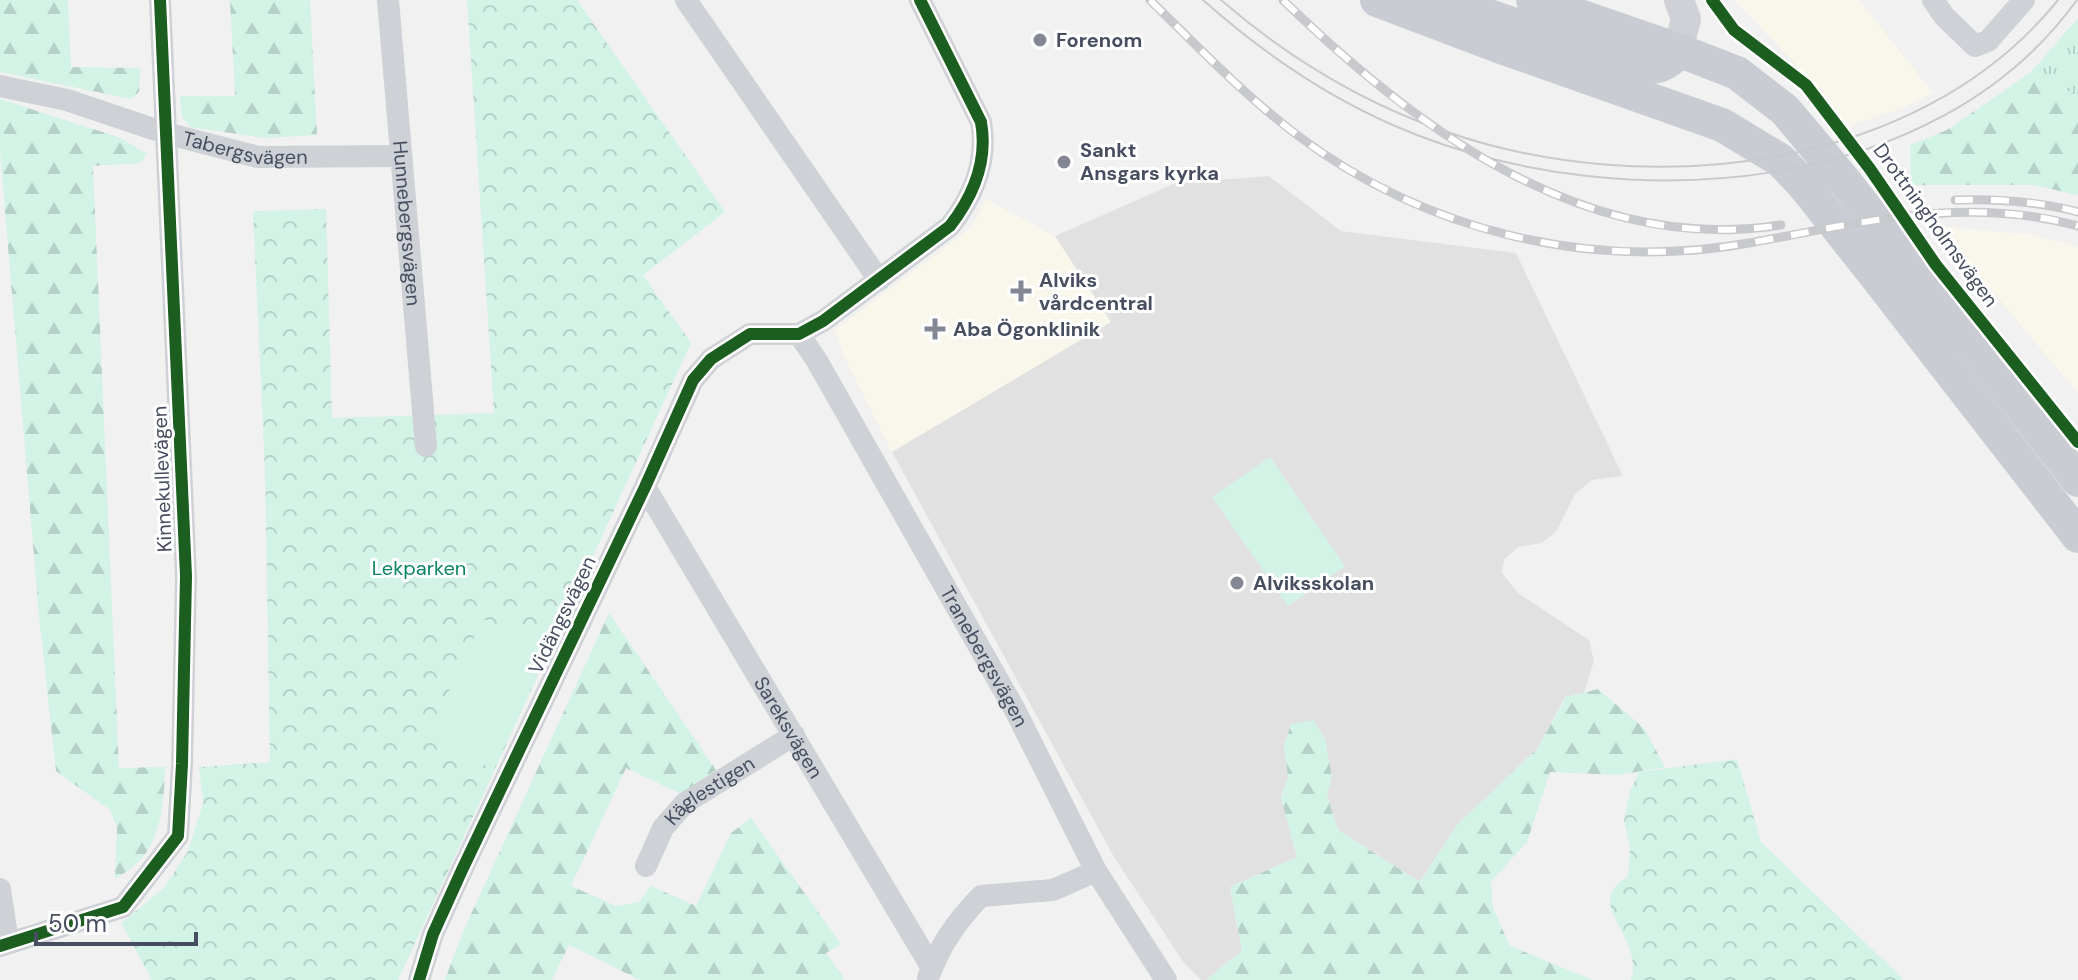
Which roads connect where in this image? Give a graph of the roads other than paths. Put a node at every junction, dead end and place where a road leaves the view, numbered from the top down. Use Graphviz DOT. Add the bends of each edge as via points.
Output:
graph roads {
  1 [pos="160,0"];
  2 [pos="388,0"];
  3 [pos="686,0"];
  4 [pos="920,0"];
  5 [pos="1377,0"];
  6 [pos="1533,0"];
  7 [pos="1679,0"];
  8 [pos="1933,0"];
  9 [pos="2024,0"];
  10 [pos="1415,7"];
  11 [pos="1678,50"];
  12 [pos="0,86"];
  13 [pos="165,133"];
  14 [pos="401,156"];
  15 [pos="879,280"];
  16 [pos="799,334"];
  17 [pos="426,446"];
  18 [pos="2078,480"];
  19 [pos="645,487"];
  20 [pos="2078,536"];
  21 [pos="794,735"];
  22 [pos="646,866"];
  23 [pos="1096,871"];
  24 [pos="0,889"];
  25 [pos="4,944"];
  26 [pos="930,974"];
  27 [pos="419,980"];
  28 [pos="1166,980"];
  1 -- 13 [label="street, Kinnekullevägen"];
  2 -- 14 [label="street, Hunnebergsvägen"];
  3 -- 15 [label="street"];
  4 -- 15 [label="street" via="981,122 982,163 963,210 950,226"];
  5 -- 10 [label="main road"];
  6 -- 11 [label="main road"];
  7 -- 11 [label="street" via="1686,19"];
  8 -- 9 [label="street" via="1975,46 1988,41"];
  10 -- 11 [label="main road" via="1453,7 1492,17 1638,67 1667,63"];
  10 -- 20 [label="main road" via="1504,48 1722,125 1780,160"];
  11 -- 18 [label="main road" via="1737,73 1785,110"];
  12 -- 13 [label="street, Tabergsvägen" via="67,100"];
  13 -- 14 [label="street, Tabergsvägen" via="258,157"];
  13 -- 25 [label="street, Kinnekullevägen" via="186,576 178,836 123,907"];
  14 -- 17 [label="street, Hunnebergsvägen"];
  15 -- 16 [label="street"];
  16 -- 19 [label="street, Vidängsvägen" via="750,334 711,359 693,380"];
  16 -- 23 [label="street, Tranebergsvägen" via="1015,710"];
  19 -- 21 [label="street, Sareksvägen"];
  19 -- 27 [label="street, Vidängsvägen" via="462,870"];
  21 -- 22 [label="street, Käglestigen" via="685,803 663,828"];
  21 -- 26 [label="street, Sareksvägen"];
  23 -- 26 [label="street" via="1053,890 981,896 941,944"];
  23 -- 28 [label="street, Tranebergsvägen"];
  24 -- 25 [label="street"];
}
